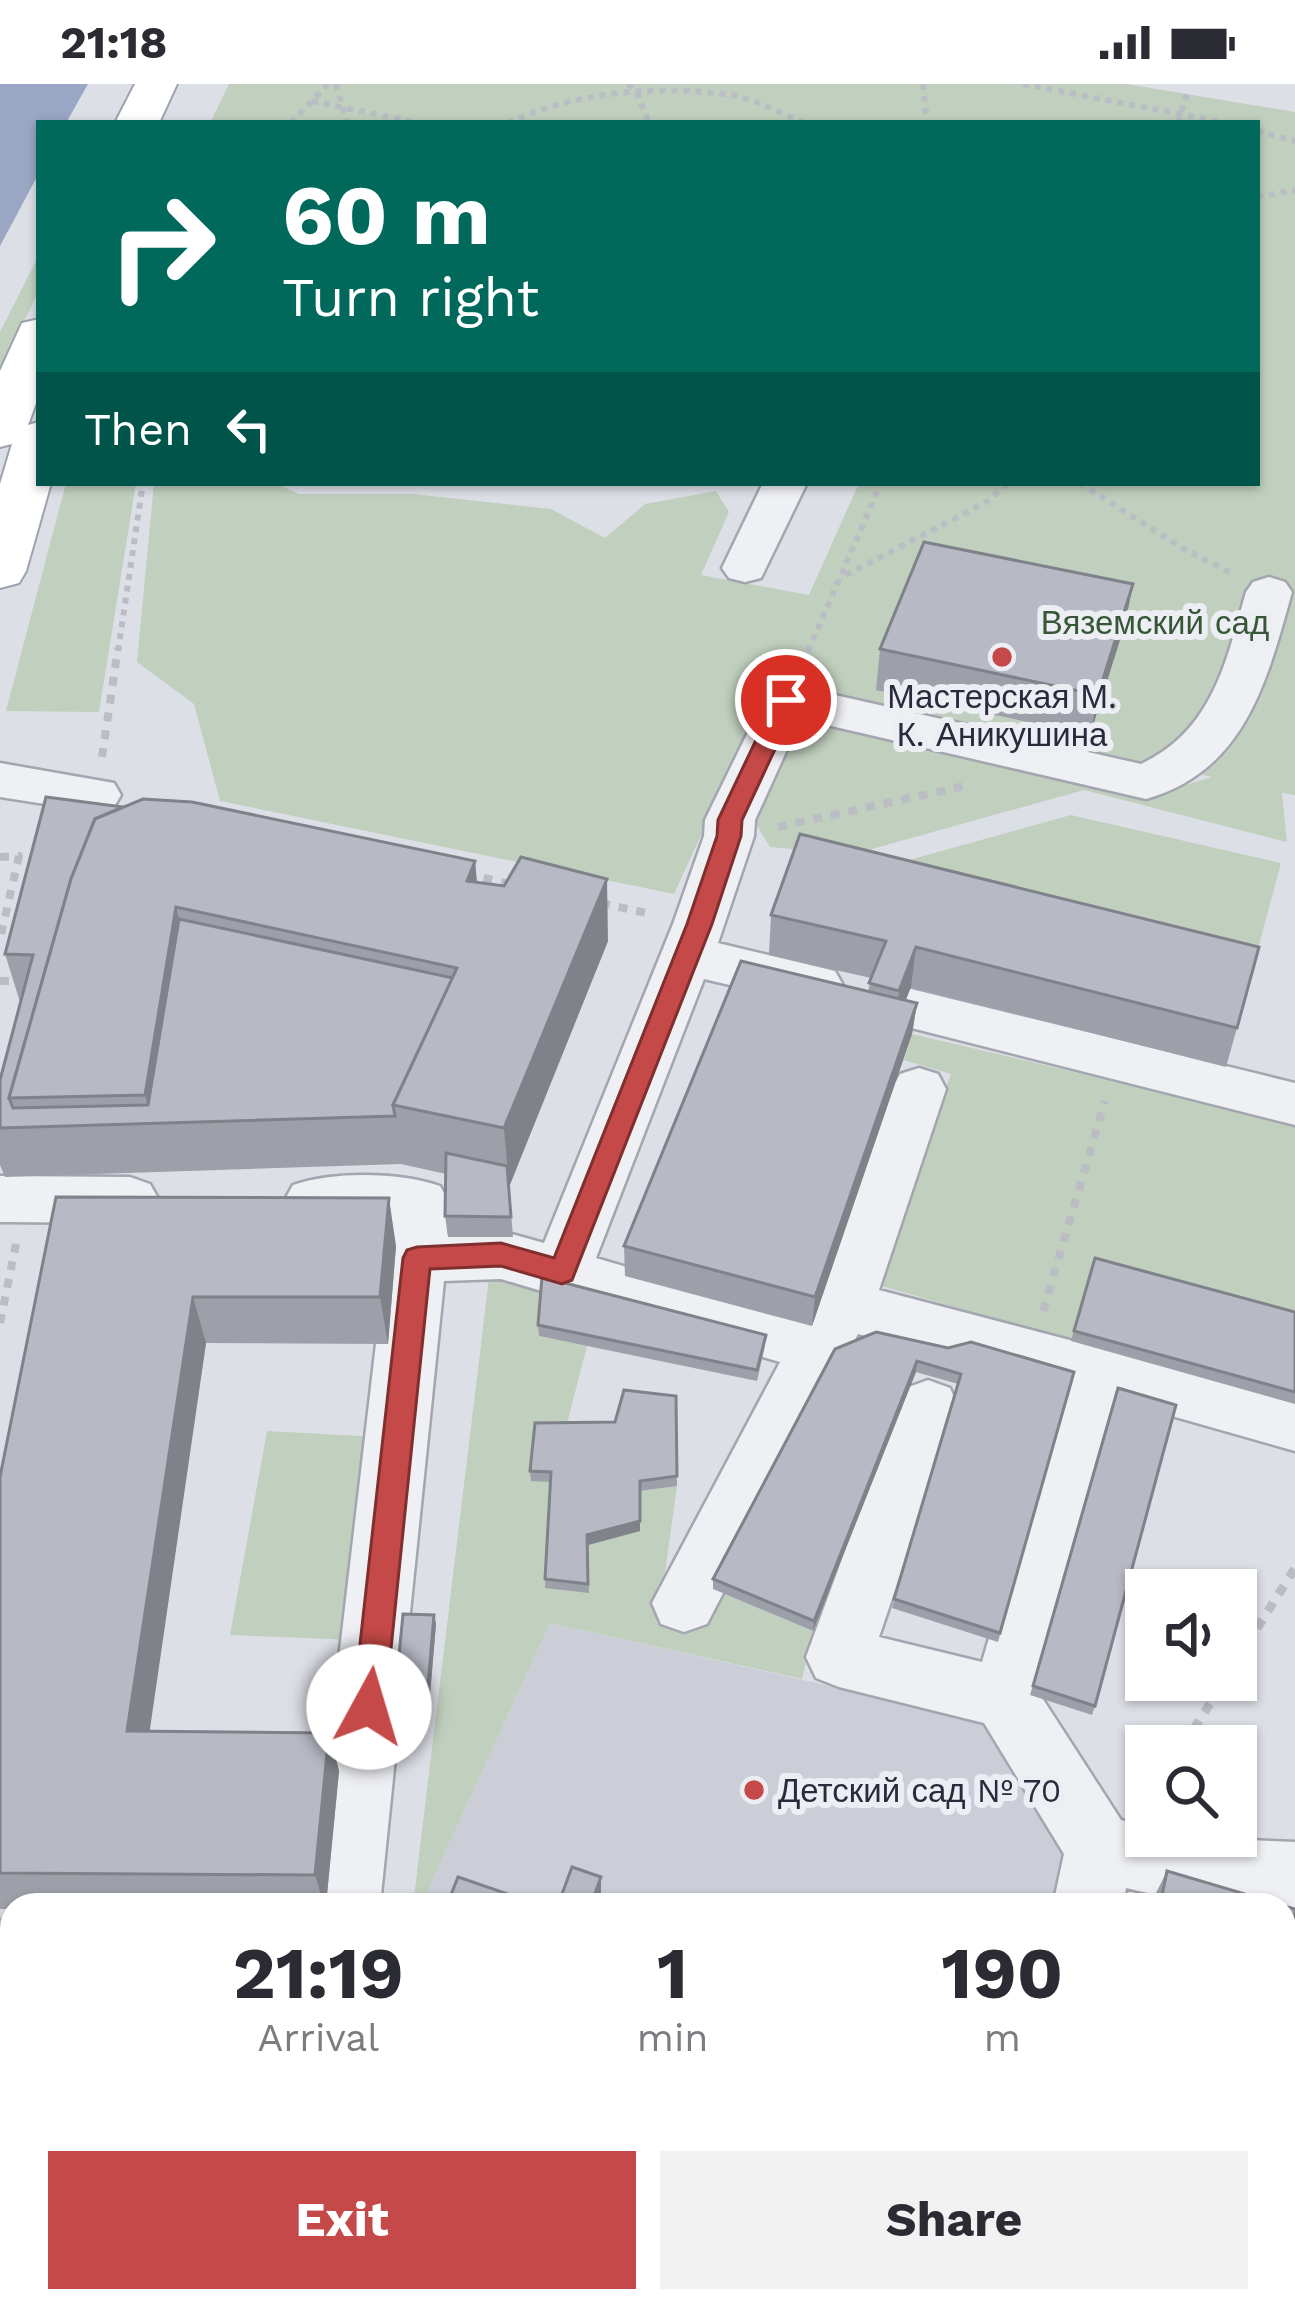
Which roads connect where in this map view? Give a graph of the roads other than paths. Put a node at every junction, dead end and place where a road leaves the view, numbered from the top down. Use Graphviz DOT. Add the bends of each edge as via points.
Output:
graph roads {
  1 [pos="156,84"];
  2 [pos="192,84"];
  3 [pos="138,120"];
  4 [pos="175,120"];
  5 [pos="36,340"];
  6 [pos="0,432"];
  7 [pos="36,446"];
  8 [pos="784,486"];
  9 [pos="745,568"];
  10 [pos="0,571"];
  11 [pos="1269,592"];
  12 [pos="0,780"];
  13 [pos="96,795"];
  14 [pos="693,940"];
  15 [pos="919,1089"];
  16 [pos="1295,1104"];
  17 [pos="7,1188"];
  18 [pos="187,1201"];
  19 [pos="256,1201"];
  20 [pos="417,1258"];
  21 [pos="562,1272"];
  22 [pos="831,1327"];
  23 [pos="1096,1370"];
  24 [pos="928,1406"];
  25 [pos="1295,1425"];
  26 [pos="684,1604"];
  27 [pos="1005,1698"];
  28 [pos="1295,1876"];
  29 [pos="1094,1877"];
  30 [pos="346,1893"];
  1 -- 3 [label="main road"];
  2 -- 4 [label="main road"];
  5 -- 6 [label="main road"];
  7 -- 10 [label="main road"];
  8 -- 9 [label="street"];
  11 -- 14 [label="street" via="1234,710 1175,772 1146,782 786,700 730,820"];
  12 -- 13 [label="street"];
  14 -- 16 [label="street" via="888,1003"];
  14 -- 21 [label="street"];
  15 -- 22 [label="street"];
  17 -- 18 [label="street"];
  19 -- 20 [label="street" via="420,1202"];
  20 -- 21 [label="street" via="501,1255"];
  20 -- 30 [label="street"];
  21 -- 22 [label="street"];
  22 -- 23 [label="street" via="1030,1353"];
  22 -- 26 [label="street"];
  23 -- 25 [label="street"];
  23 -- 27 [label="street"];
  24 -- 27 [label="street" via="839,1657"];
  27 -- 29 [label="street"];
  28 -- 29 [label="street" via="1191,1869"];
}
